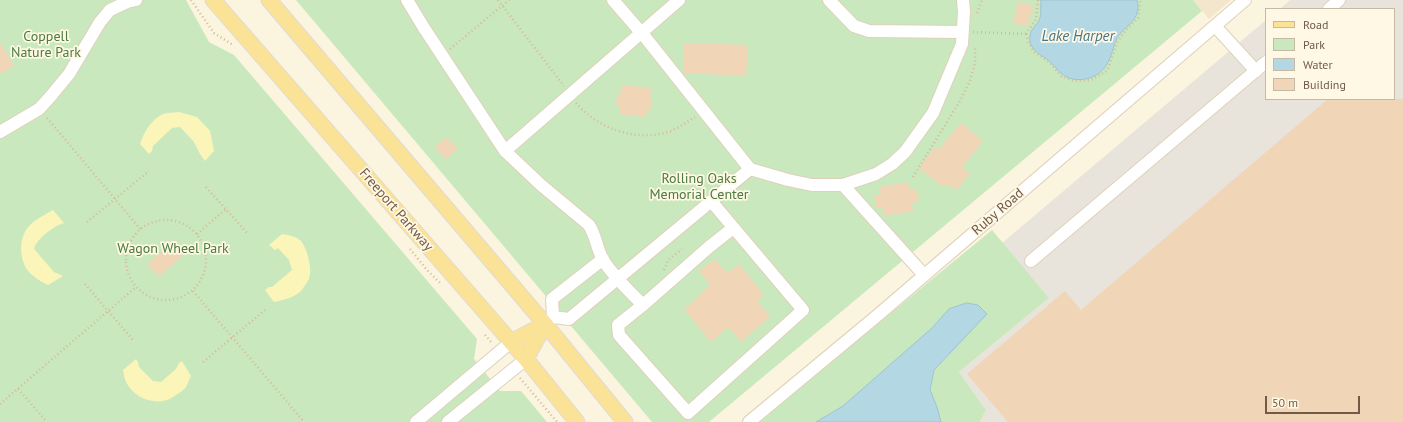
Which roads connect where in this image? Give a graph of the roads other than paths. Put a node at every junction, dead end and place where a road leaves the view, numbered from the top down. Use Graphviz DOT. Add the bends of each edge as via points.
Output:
graph roads {
  1 [pos="136,0"];
  2 [pos="214,0"];
  3 [pos="269,0"];
  4 [pos="407,0"];
  5 [pos="613,0"];
  6 [pos="679,0"];
  7 [pos="829,0"];
  8 [pos="963,0"];
  9 [pos="1245,0"];
  10 [pos="1340,0"];
  11 [pos="1330,8"];
  12 [pos="1215,26"];
  13 [pos="963,32"];
  14 [pos="641,33"];
  15 [pos="1265,63"];
  16 [pos="1256,71"];
  17 [pos="0,132"];
  18 [pos="504,151"];
  19 [pos="750,169"];
  20 [pos="843,185"];
  21 [pos="711,201"];
  22 [pos="733,228"];
  23 [pos="603,258"];
  24 [pos="1031,262"];
  25 [pos="924,275"];
  26 [pos="617,279"];
  27 [pos="643,305"];
  28 [pos="549,321"];
  29 [pos="511,342"];
  30 [pos="526,359"];
  31 [pos="416,422"];
  32 [pos="448,422"];
  33 [pos="577,422"];
  34 [pos="625,422"];
  35 [pos="749,422"];
  1 -- 17 [label="street" via="110,10 69,74 39,108"];
  2 -- 29 [label="main road, Freeport Parkway"];
  3 -- 28 [label="main road"];
  4 -- 18 [label="street"];
  5 -- 14 [label="street"];
  6 -- 14 [label="street"];
  7 -- 13 [label="street" via="854,26 869,31"];
  8 -- 13 [label="street"];
  9 -- 12 [label="street, Ruby Road"];
  10 -- 11 [label="street"];
  12 -- 16 [label="street"];
  12 -- 25 [label="street, Ruby Road"];
  13 -- 20 [label="street" via="962,44 933,113 904,152 892,164 876,174"];
  14 -- 18 [label="street"];
  14 -- 19 [label="street"];
  15 -- 16 [label="street"];
  16 -- 24 [label="street"];
  18 -- 23 [label="street" via="589,225"];
  19 -- 20 [label="street" via="788,180"];
  19 -- 21 [label="street"];
  20 -- 25 [label="street"];
  21 -- 22 [label="street"];
  21 -- 26 [label="street"];
  22 -- 27 [label="street"];
  22 -- 27 [label="street" via="803,310 688,414 619,335 618,325"];
  23 -- 26 [label="street"];
  23 -- 28 [label="street" via="552,300"];
  25 -- 35 [label="street, Ruby Road"];
  26 -- 27 [label="street"];
  26 -- 28 [label="street" via="569,319"];
  28 -- 29 [label="main road"];
  28 -- 30 [label="main road"];
  28 -- 34 [label="main road"];
  29 -- 30 [label="main road, Freeport Parkway"];
  29 -- 31 [label="street"];
  30 -- 32 [label="street"];
  30 -- 33 [label="main road, Freeport Parkway"];
}
